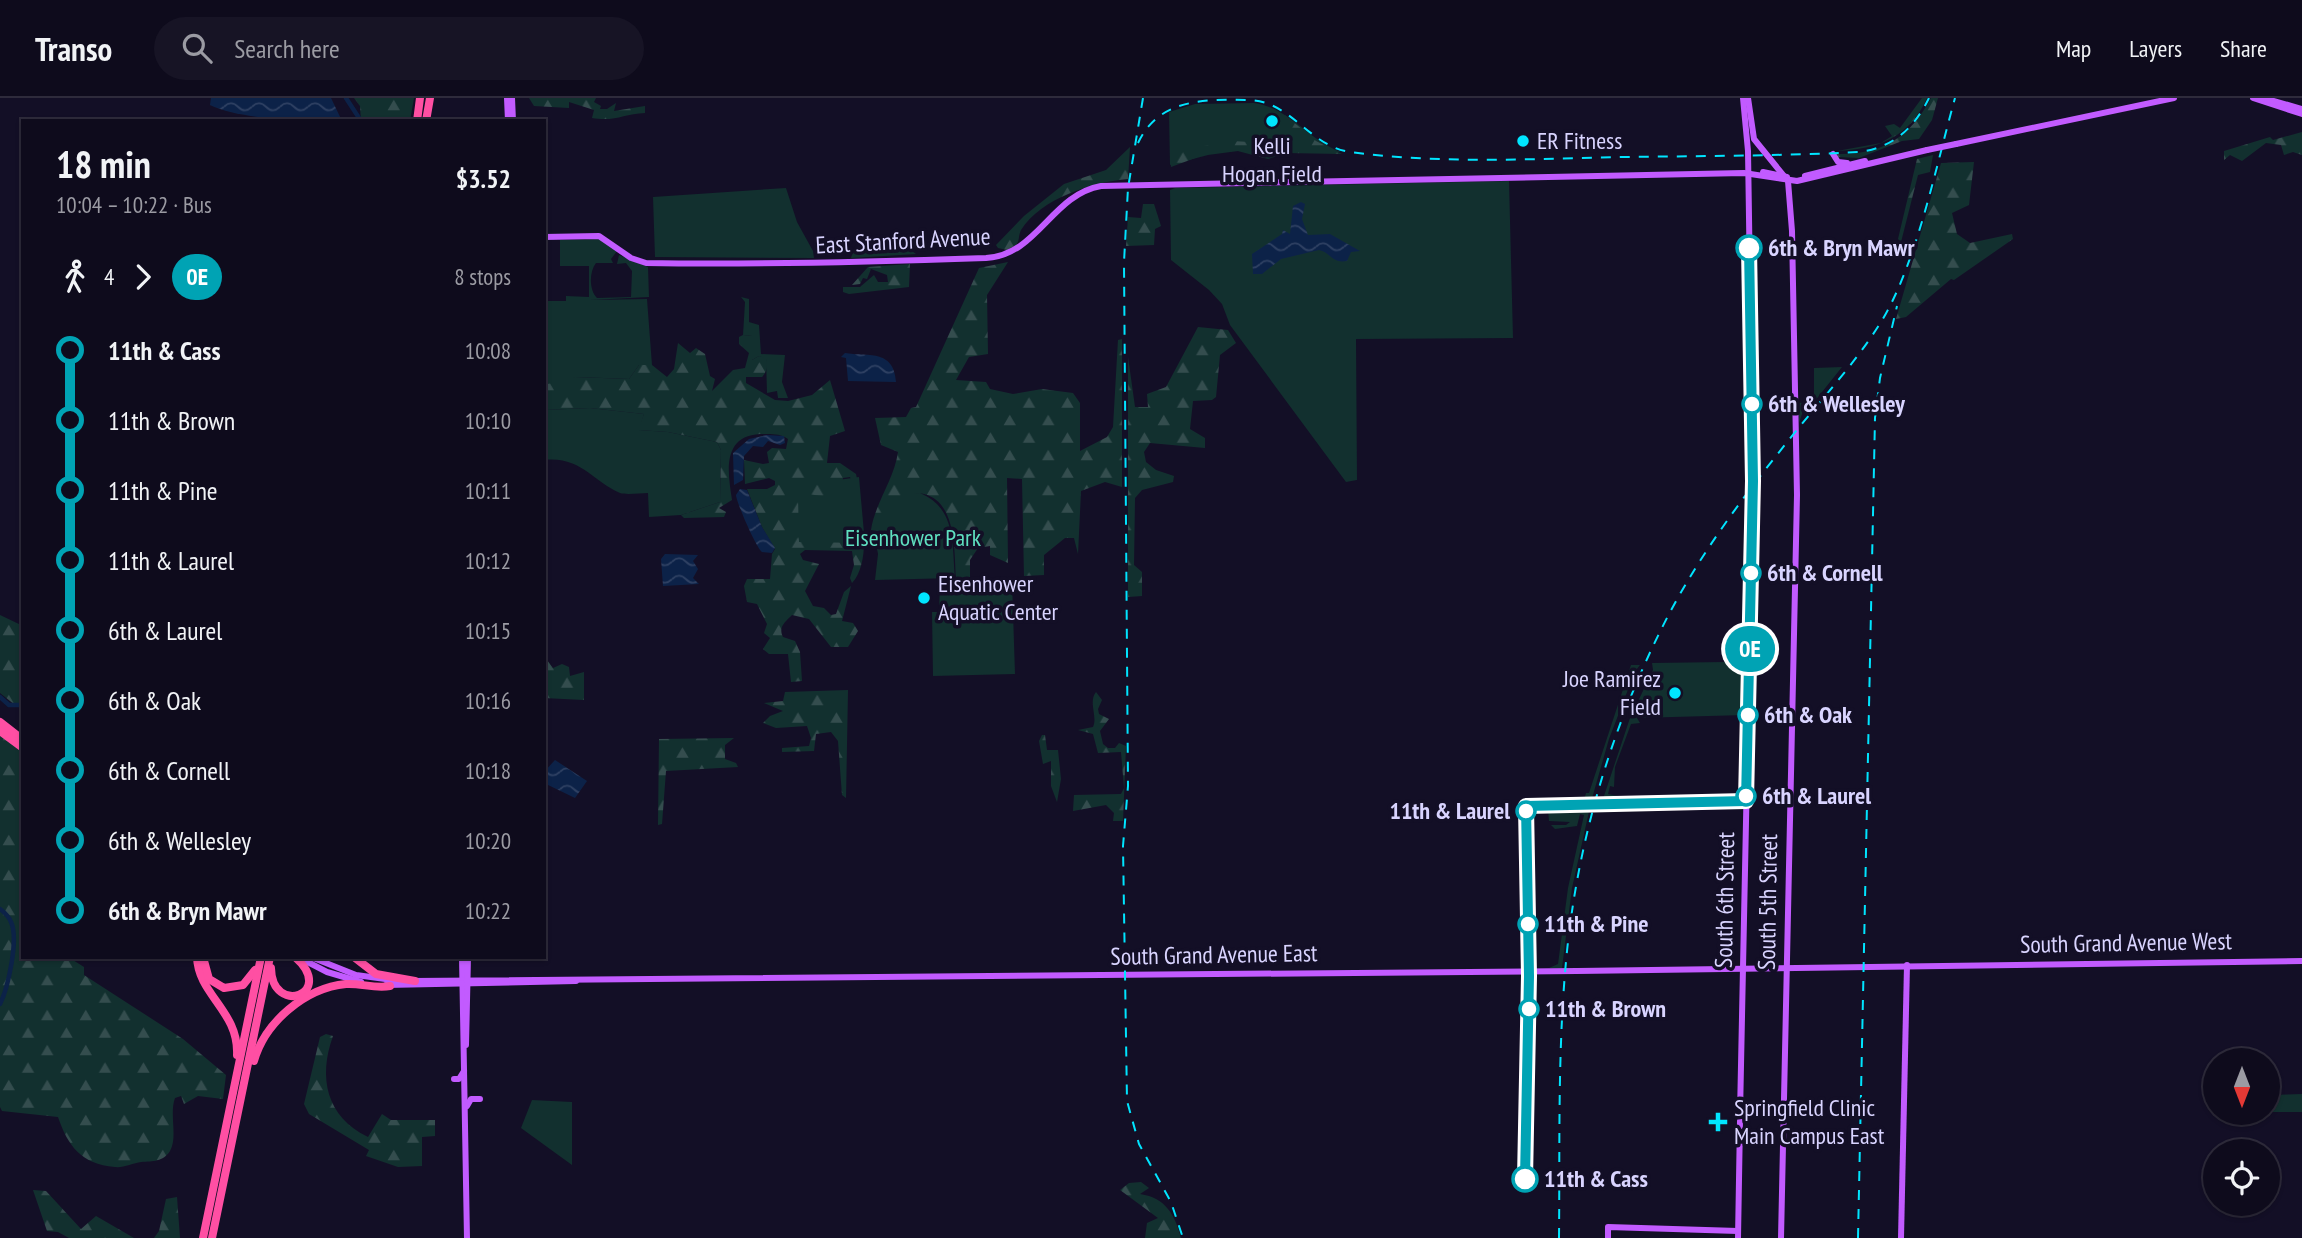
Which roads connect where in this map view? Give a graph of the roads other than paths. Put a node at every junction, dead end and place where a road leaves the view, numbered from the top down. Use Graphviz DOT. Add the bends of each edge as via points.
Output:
graph roads {
  1 [pos="420,98"];
  2 [pos="430,98"];
  3 [pos="509,98"];
  4 [pos="1743,98"];
  5 [pos="1748,98"];
  6 [pos="2174,98"];
  7 [pos="2253,98"];
  8 [pos="2263,98"];
  9 [pos="2302,109"];
  10 [pos="2302,114"];
  11 [pos="416,119"];
  12 [pos="426,119"];
  13 [pos="511,119"];
  14 [pos="1911,153"];
  15 [pos="1833,154"];
  16 [pos="1866,161"];
  17 [pos="1749,171"];
  18 [pos="1787,179"];
  19 [pos="1801,181"];
  20 [pos="1791,200"];
  21 [pos="546,237"];
  22 [pos="0,722"];
  23 [pos="0,731"];
  24 [pos="21,738"];
  25 [pos="21,747"];
  26 [pos="197,959"];
  27 [pos="204,959"];
  28 [pos="259,959"];
  29 [pos="260,959"];
  30 [pos="271,959"];
  31 [pos="271,959"];
  32 [pos="298,959"];
  33 [pos="301,959"];
  34 [pos="316,959"];
  35 [pos="356,959"];
  36 [pos="464,959"];
  37 [pos="464,959"];
  38 [pos="464,959"];
  39 [pos="2302,961"];
  40 [pos="1950,964"];
  41 [pos="1907,965"];
  42 [pos="1743,967"];
  43 [pos="1786,967"];
  44 [pos="468,968"];
  45 [pos="501,980"];
  46 [pos="415,981"];
  47 [pos="451,981"];
  48 [pos="576,981"];
  49 [pos="465,983"];
  50 [pos="390,985"];
  51 [pos="485,985"];
  52 [pos="434,986"];
  53 [pos="463,999"];
  54 [pos="468,1007"];
  55 [pos="466,1045"];
  56 [pos="466,1066"];
  57 [pos="454,1079"];
  58 [pos="480,1098"];
  59 [pos="231,1100"];
  60 [pos="466,1107"];
  61 [pos="236,1124"];
  62 [pos="1738,1234"];
  63 [pos="1607,1237"];
  64 [pos="203,1238"];
  65 [pos="212,1238"];
  66 [pos="467,1238"];
  67 [pos="1781,1238"];
  68 [pos="1901,1238"];
  1 -- 11 [label="highway"];
  2 -- 12 [label="highway"];
  3 -- 13 [label="main road"];
  4 -- 17 [label="main road, South 6th Street"];
  5 -- 18 [label="main road" via="1756,144"];
  6 -- 14 [label="main road, East Stanford Avenue, bridge"];
  7 -- 10 [label="main road"];
  8 -- 9 [label="main road"];
  14 -- 16 [label="main road, East Stanford Avenue"];
  14 -- 19 [label="main road, East Stanford Avenue"];
  15 -- 16 [label="main road" via="1841,163"];
  16 -- 18 [label="main road, East Stanford Avenue"];
  17 -- 18 [label="main road, East Stanford Avenue"];
  17 -- 21 [label="main road, East Stanford Avenue" via="1101,186 1068,200 1021,247 986,258 793,265 646,262 631,258 599,236"];
  17 -- 42 [label="main road, South 6th Street" via="1753,481"];
  18 -- 19 [label="main road, East Stanford Avenue"];
  18 -- 20 [label="main road, South 5th Street"];
  19 -- 20 [label="main road"];
  20 -- 43 [label="main road, South 5th Street" via="1797,495"];
  22 -- 24 [label="highway"];
  23 -- 25 [label="highway"];
  26 -- 59 [label="highway" via="200,975 230,1017 236,1035"];
  27 -- 28 [label="highway" via="211,981 231,989 249,981"];
  29 -- 59 [label="highway"];
  30 -- 32 [label="highway" via="275,985 284,995 294,997 304,992 310,978"];
  31 -- 61 [label="highway"];
  33 -- 50 [label="main road" via="348,979"];
  34 -- 46 [label="main road" via="356,975"];
  35 -- 46 [label="highway" via="372,972"];
  36 -- 44 [label="main road"];
  37 -- 47 [label="main road" via="459,975"];
  38 -- 49 [label="main road"];
  39 -- 40 [label="main road, South Grand Avenue West"];
  40 -- 41 [label="main road, South Grand Avenue East"];
  41 -- 43 [label="main road, South Grand Avenue East"];
  41 -- 68 [label="main road"];
  42 -- 43 [label="main road, South Grand Avenue East"];
  42 -- 48 [label="main road, South Grand Avenue East"];
  42 -- 62 [label="main road, South 6th Street"];
  43 -- 67 [label="main road, South 5th Street"];
  44 -- 45 [label="main road" via="477,978"];
  44 -- 49 [label="main road"];
  45 -- 48 [label="main road, South Grand Avenue East"];
  45 -- 49 [label="main road, South Grand Avenue East"];
  46 -- 47 [label="main road"];
  47 -- 49 [label="main road"];
  48 -- 51 [label="main road, South Grand Avenue East"];
  49 -- 51 [label="main road, South Grand Avenue East"];
  49 -- 52 [label="main road"];
  49 -- 53 [label="main road"];
  49 -- 54 [label="main road"];
  50 -- 52 [label="main road"];
  50 -- 61 [label="highway" via="330,988 277,1020 258,1047"];
  51 -- 54 [label="main road" via="471,991"];
  52 -- 53 [label="main road" via="453,989"];
  53 -- 55 [label="main road"];
  54 -- 55 [label="main road"];
  55 -- 56 [label="main road"];
  56 -- 57 [label="main road" via="461,1077"];
  56 -- 60 [label="main road"];
  58 -- 60 [label="main road" via="471,1099"];
  59 -- 64 [label="highway"];
  60 -- 66 [label="main road"];
  61 -- 65 [label="highway"];
  62 -- 63 [label="main road" via="1608,1227"];
}
